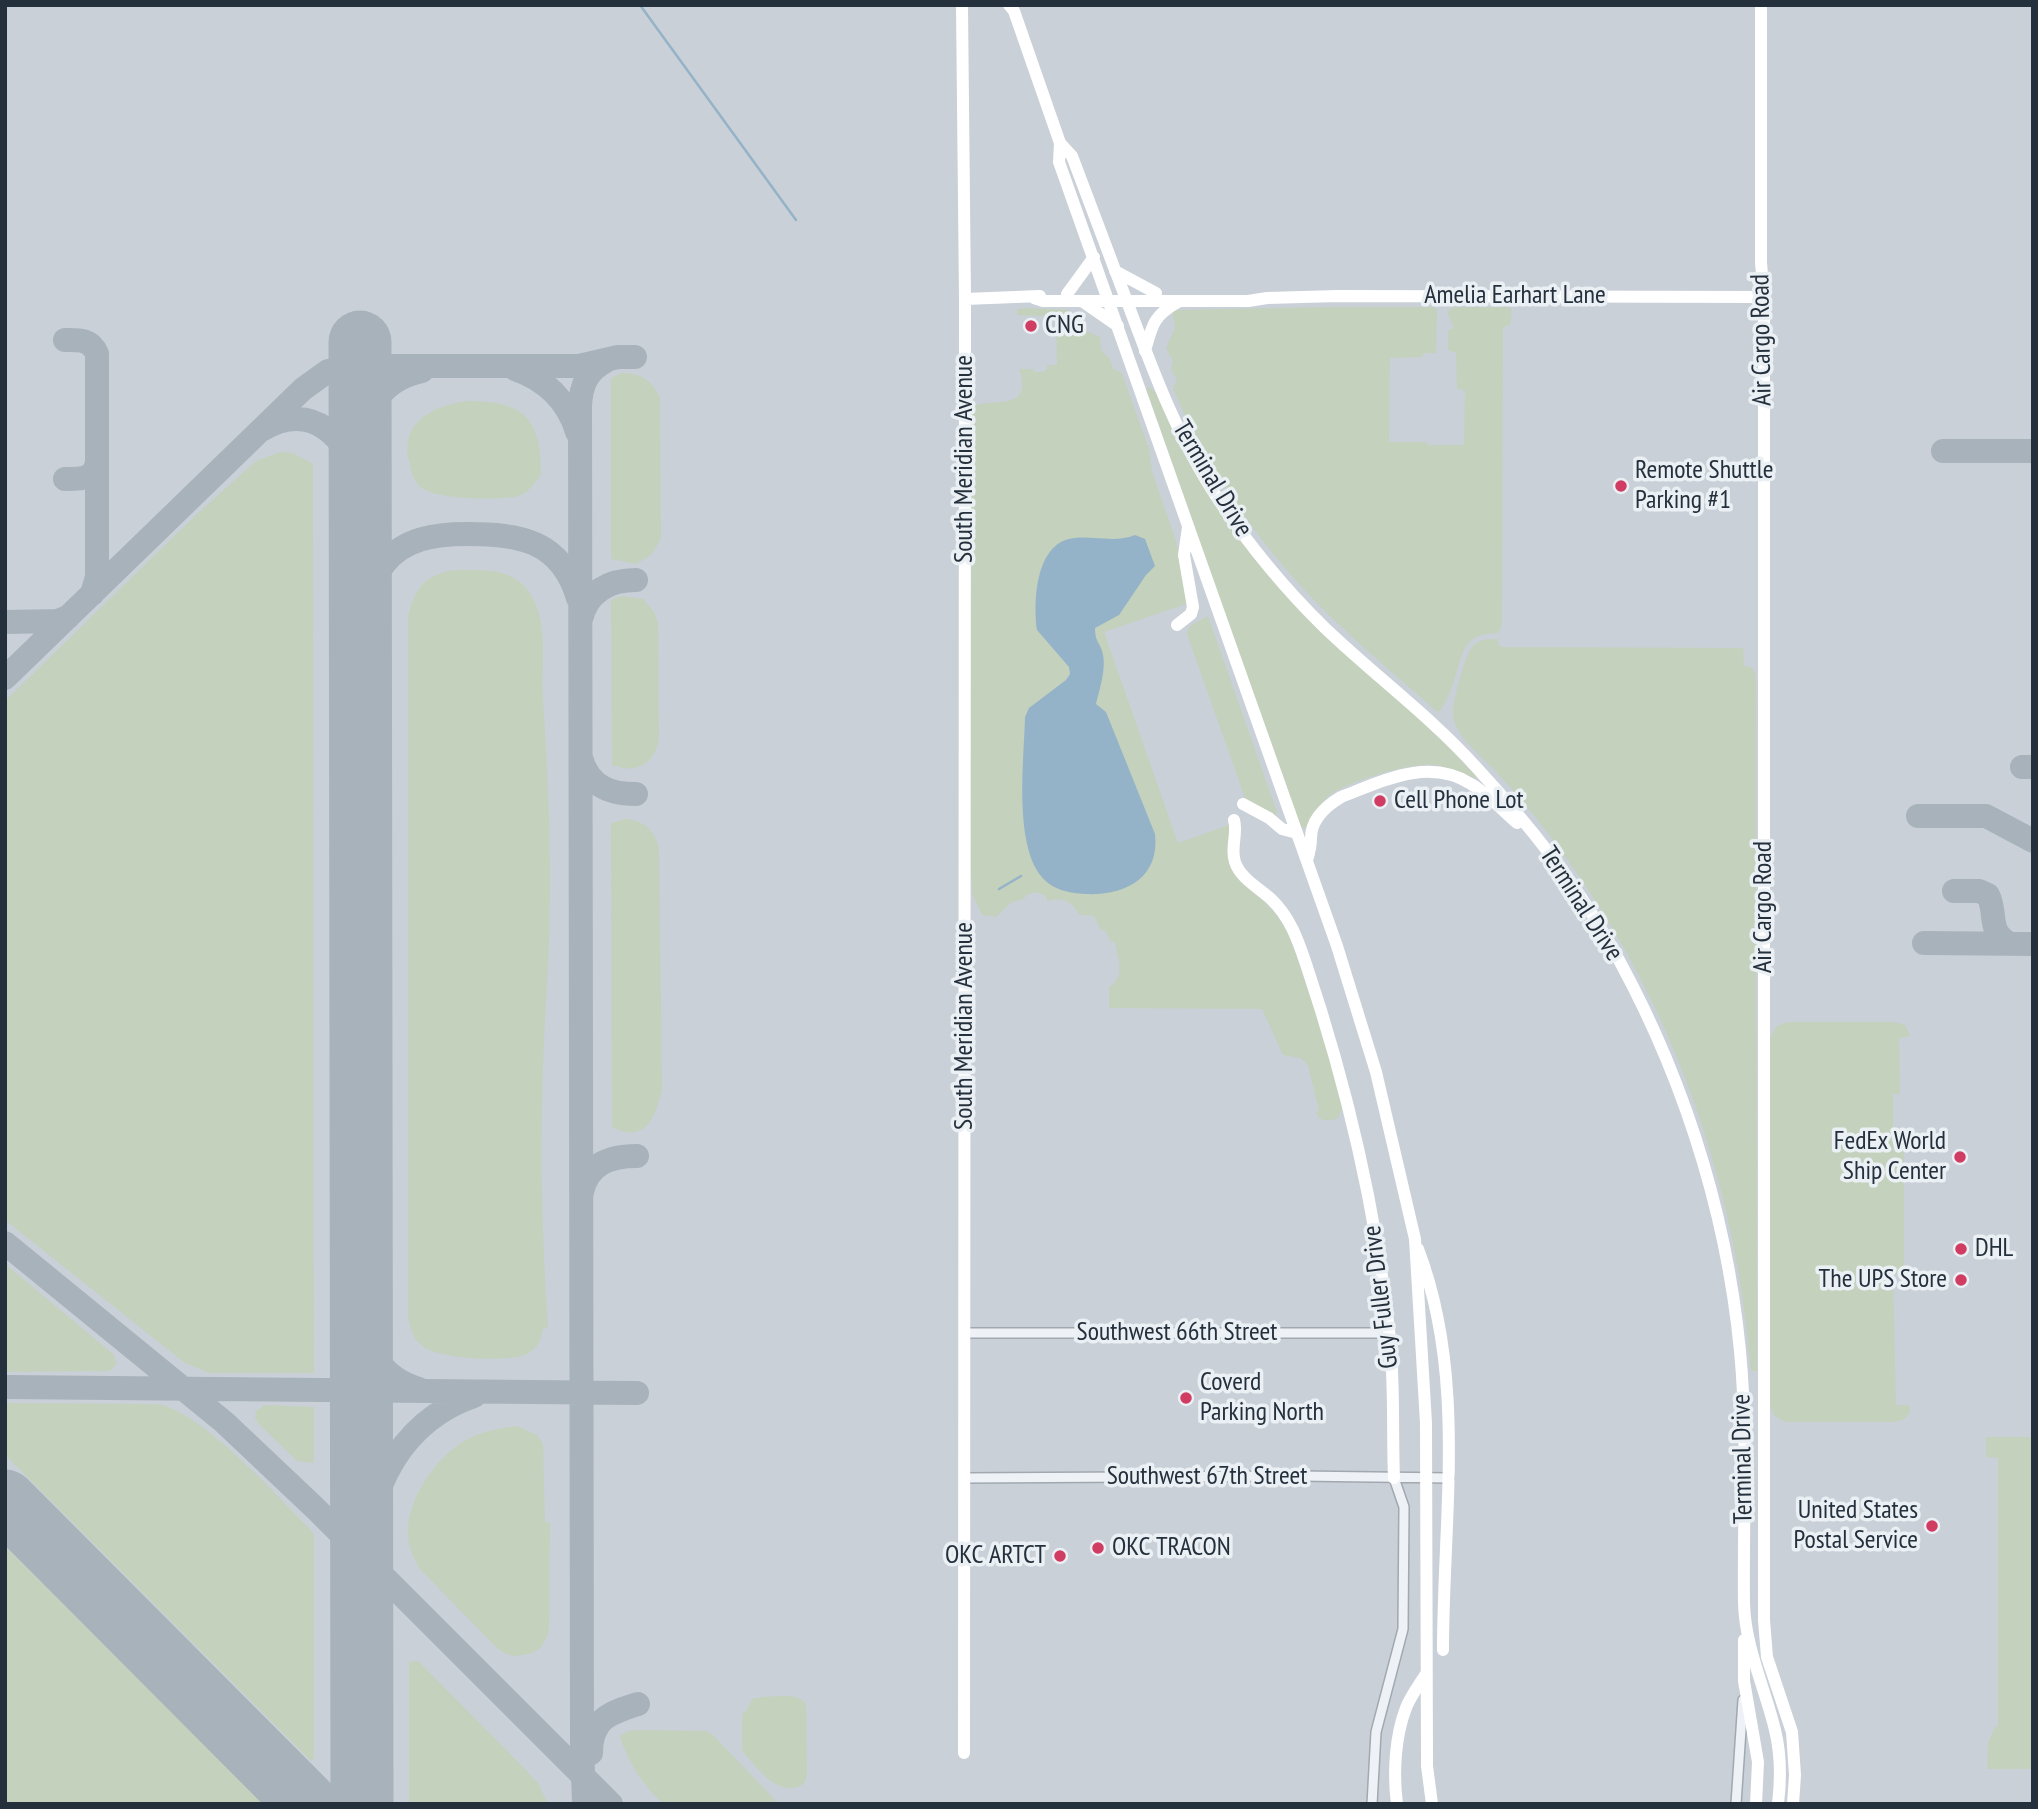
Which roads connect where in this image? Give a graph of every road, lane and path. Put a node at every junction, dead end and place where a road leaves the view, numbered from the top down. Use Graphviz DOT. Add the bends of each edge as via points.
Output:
graph roads {
  1 [pos="962,5"];
  2 [pos="1761,5"];
  3 [pos="1012,7"];
  4 [pos="1060,144"];
  5 [pos="1094,257"];
  6 [pos="1115,271"];
  7 [pos="1156,293"];
  8 [pos="1067,294"];
  9 [pos="1764,297"];
  10 [pos="1034,298"];
  11 [pos="1108,298"];
  12 [pos="1125,298"];
  13 [pos="1267,298"];
  14 [pos="965,299"];
  15 [pos="1082,301"];
  16 [pos="1180,301"];
  17 [pos="1118,326"];
  18 [pos="1145,351"];
  19 [pos="1188,523"];
  20 [pos="1177,625"];
  21 [pos="1242,804"];
  22 [pos="1234,820"];
  23 [pos="1297,833"];
  24 [pos="1544,846"];
  25 [pos="1307,860"];
  26 [pos="1415,1239"];
  27 [pos="965,1333"];
  28 [pos="1390,1333"];
  29 [pos="965,1478"];
  30 [pos="1394,1478"];
  31 [pos="1426,1478"];
  32 [pos="1449,1478"];
  33 [pos="1443,1607"];
  34 [pos="1426,1608"];
  35 [pos="1744,1611"];
  36 [pos="1443,1650"];
  37 [pos="1426,1674"];
  38 [pos="1744,1681"];
  39 [pos="964,1753"];
  40 [pos="1372,1804"];
  41 [pos="1397,1804"];
  42 [pos="1432,1804"];
  43 [pos="1736,1804"];
  44 [pos="1756,1804"];
  45 [pos="1778,1804"];
  46 [pos="1793,1804"];
  1 -- 14 [label="street, South Meridian Avenue"];
  2 -- 9 [label="street, Air Cargo Road"];
  3 -- 4 [label="street, Terminal Drive"];
  4 -- 5 [label="street, Terminal Drive" via="1059,162"];
  4 -- 6 [label="street, Terminal Drive" via="1072,156"];
  5 -- 8 [label="street"];
  5 -- 11 [label="street, Terminal Drive"];
  6 -- 7 [label="street"];
  6 -- 12 [label="street, Terminal Drive"];
  7 -- 12 [label="street, Amelia Earhart Lane"];
  7 -- 13 [label="street, Amelia Earhart Lane" via="1247,293"];
  8 -- 10 [label="street, Amelia Earhart Lane"];
  8 -- 11 [label="street, Amelia Earhart Lane"];
  9 -- 13 [label="street, Amelia Earhart Lane"];
  9 -- 46 [label="street, Air Cargo Road" via="1764,1620 1767,1657 1792,1732"];
  10 -- 14 [label="street, Amelia Earhart Lane"];
  10 -- 15 [label="street, Amelia Earhart Lane"];
  11 -- 12 [label="street, Amelia Earhart Lane"];
  11 -- 15 [label="street, Amelia Earhart Lane"];
  11 -- 17 [label="street, Terminal Drive"];
  12 -- 16 [label="street, Amelia Earhart Lane"];
  12 -- 18 [label="street, Terminal Drive"];
  13 -- 16 [label="street, Amelia Earhart Lane"];
  14 -- 27 [label="street, South Meridian Avenue"];
  15 -- 17 [label="street"];
  16 -- 18 [label="street" via="1153,322"];
  17 -- 19 [label="street, Terminal Drive"];
  18 -- 24 [label="street, Terminal Drive" via="1195,462 1257,552 1324,627 1454,743"];
  19 -- 20 [label="street" via="1184,555 1193,607"];
  19 -- 23 [label="street, Terminal Drive"];
  21 -- 23 [label="street"];
  22 -- 28 [label="street, Guy Fuller Drive" via="1234,860 1294,931 1328,1029 1359,1150"];
  23 -- 25 [label="street, Terminal Drive"];
  24 -- 25 [label="street" via="1473,785 1436,771 1409,772 1331,803 1313,827"];
  24 -- 35 [label="street, Terminal Drive" via="1605,935 1642,1005 1684,1104 1713,1200 1740,1354"];
  25 -- 26 [label="street, Terminal Drive" via="1370,1051"];
  26 -- 31 [label="street, Terminal Drive"];
  26 -- 32 [label="street" via="1429,1277 1442,1349"];
  27 -- 28 [label="street, Southwest 66th Street"];
  27 -- 29 [label="street, South Meridian Avenue"];
  28 -- 30 [label="street, Guy Fuller Drive"];
  29 -- 30 [label="street, Southwest 67th Street"];
  29 -- 39 [label="street, South Meridian Avenue"];
  30 -- 31 [label="street, Southwest 67th Street"];
  30 -- 40 [label="street, Guy Fuller Drive" via="1404,1507 1403,1629 1376,1732"];
  31 -- 32 [label="street, Southwest 67th Street"];
  31 -- 34 [label="street, Terminal Drive"];
  32 -- 33 [label="street"];
  33 -- 34 [label="street"];
  33 -- 36 [label="street"];
  34 -- 37 [label="street, Terminal Drive"];
  35 -- 38 [label="street"];
  35 -- 45 [label="street, Terminal Drive" via="1776,1732"];
  37 -- 41 [label="street" via="1406,1708 1401,1728 1395,1770"];
  37 -- 42 [label="street, Terminal Drive"];
  38 -- 43 [label="street"];
  38 -- 44 [label="street" via="1758,1762"];
}
